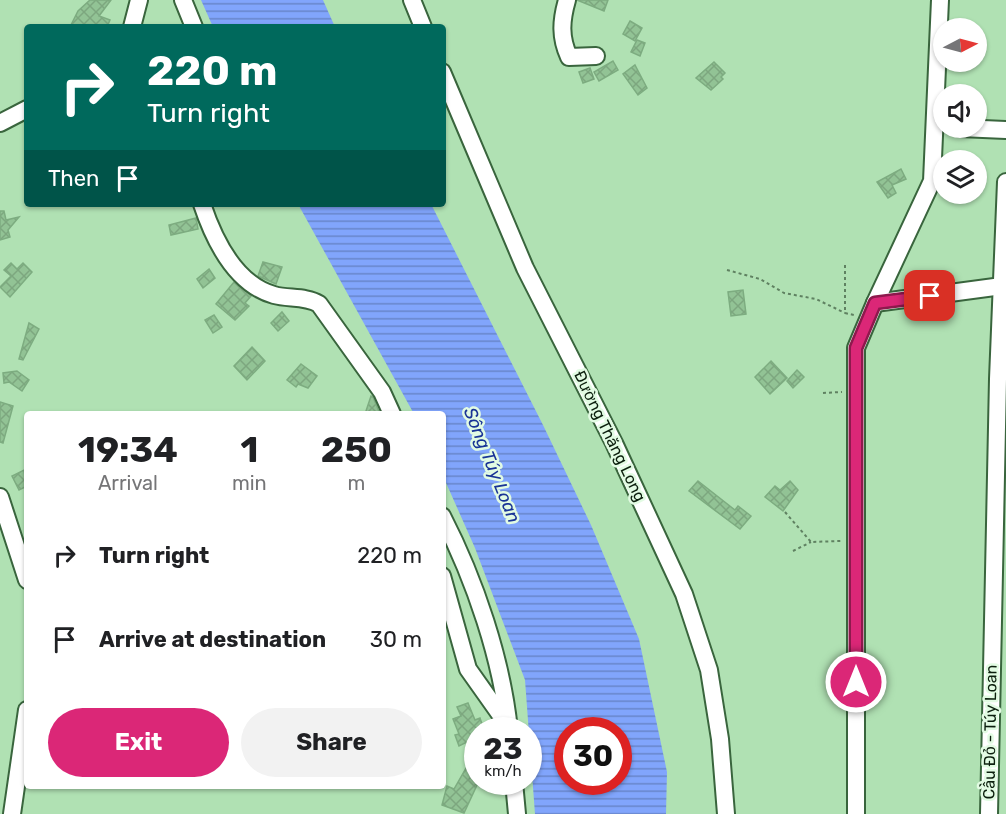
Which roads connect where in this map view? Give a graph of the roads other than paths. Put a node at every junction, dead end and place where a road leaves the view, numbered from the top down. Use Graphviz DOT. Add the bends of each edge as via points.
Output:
graph roads {
  1 [pos="139,0"];
  2 [pos="183,0"];
  3 [pos="412,0"];
  4 [pos="567,0"];
  5 [pos="940,0"];
  6 [pos="133,24"];
  7 [pos="193,24"];
  8 [pos="422,24"];
  9 [pos="596,56"];
  10 [pos="446,81"];
  11 [pos="939,84"];
  12 [pos="24,111"];
  13 [pos="0,123"];
  14 [pos="987,129"];
  15 [pos="1006,130"];
  16 [pos="937,138"];
  17 [pos="1006,182"];
  18 [pos="203,207"];
  19 [pos="1003,279"];
  20 [pos="875,303"];
  21 [pos="391,411"];
  22 [pos="1002,428"];
  23 [pos="0,497"];
  24 [pos="446,525"];
  25 [pos="24,571"];
  26 [pos="446,590"];
  27 [pos="501,717"];
  28 [pos="507,717"];
  29 [pos="24,731"];
  30 [pos="515,795"];
  31 [pos="12,814"];
  32 [pos="517,814"];
  33 [pos="726,814"];
  34 [pos="856,814"];
  35 [pos="989,814"];
  1 -- 6 [label="street"];
  2 -- 7 [label="street"];
  3 -- 8 [label="street"];
  4 -- 9 [label="street" via="561,41 568,57"];
  5 -- 11 [label="street"];
  10 -- 33 [label="street, Đường Thăng Long" via="525,268 614,443 684,594 709,670"];
  12 -- 13 [label="street"];
  14 -- 15 [label="street"];
  16 -- 20 [label="street" via="932,181"];
  17 -- 19 [label="street, Cầu Đỏ - Túy Loan"];
  18 -- 21 [label="street" via="234,268 246,280 271,294 319,304 382,392"];
  19 -- 20 [label="street"];
  19 -- 22 [label="street, Cầu Đỏ - Túy Loan"];
  20 -- 34 [label="street" via="856,348"];
  22 -- 35 [label="street, Cầu Đỏ - Túy Loan"];
  23 -- 25 [label="street"];
  24 -- 28 [label="street" via="465,567 496,660"];
  26 -- 27 [label="street" via="468,669"];
  29 -- 31 [label="street"];
  30 -- 32 [label="street"];
}
